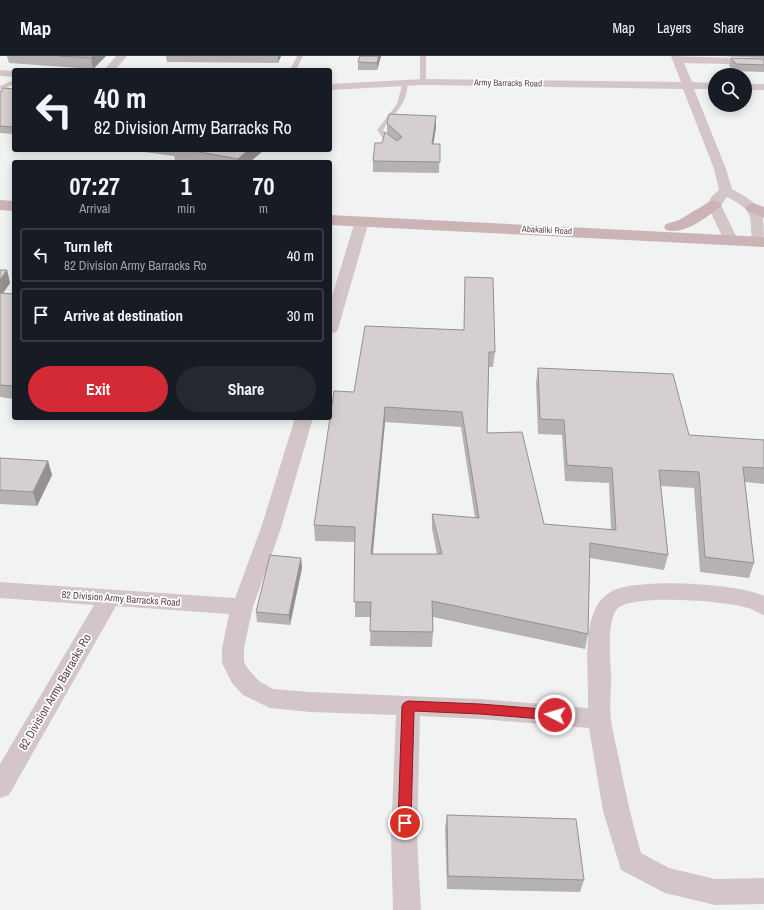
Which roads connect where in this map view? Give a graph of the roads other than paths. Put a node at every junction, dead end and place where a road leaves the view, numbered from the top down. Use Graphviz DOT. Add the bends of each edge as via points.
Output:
graph roads {
  1 [pos="122,56"];
  2 [pos="300,56"];
  3 [pos="423,56"];
  4 [pos="676,58"];
  5 [pos="764,62"];
  6 [pos="111,68"];
  7 [pos="294,68"];
  8 [pos="0,74"];
  9 [pos="12,74"];
  10 [pos="405,82"];
  11 [pos="423,82"];
  12 [pos="12,83"];
  13 [pos="686,86"];
  14 [pos="708,86"];
  15 [pos="332,87"];
  16 [pos="752,87"];
  17 [pos="764,87"];
  18 [pos="0,88"];
  19 [pos="397,148"];
  20 [pos="726,191"];
  21 [pos="0,195"];
  22 [pos="12,196"];
  23 [pos="0,205"];
  24 [pos="714,205"];
  25 [pos="12,206"];
  26 [pos="332,210"];
  27 [pos="761,212"];
  28 [pos="332,220"];
  29 [pos="362,221"];
  30 [pos="672,227"];
  31 [pos="729,235"];
  32 [pos="761,236"];
  33 [pos="332,321"];
  34 [pos="303,420"];
  35 [pos="0,590"];
  36 [pos="110,597"];
  37 [pos="242,607"];
  38 [pos="764,607"];
  39 [pos="408,706"];
  40 [pos="599,719"];
  41 [pos="0,787"];
  42 [pos="764,891"];
  43 [pos="407,910"];
  1 -- 6 [label="street"];
  2 -- 7 [label="lane"];
  3 -- 11 [label="lane"];
  4 -- 5 [label="street"];
  4 -- 13 [label="street"];
  8 -- 9 [label="street"];
  10 -- 11 [label="street, Army Barracks Road"];
  10 -- 15 [label="street, Army Barracks Road"];
  10 -- 19 [label="lane" via="402,102 380,130"];
  11 -- 13 [label="street, Army Barracks Road"];
  12 -- 18 [label="lane"];
  13 -- 14 [label="street, Army Barracks Road"];
  13 -- 20 [label="street" via="720,169"];
  16 -- 17 [label="street"];
  20 -- 24 [label="street"];
  20 -- 27 [label="street"];
  21 -- 22 [label="main road"];
  23 -- 25 [label="main road"];
  24 -- 30 [label="main road" via="685,223"];
  24 -- 31 [label="street"];
  26 -- 30 [label="main road, Abakaliki Road"];
  27 -- 32 [label="street" via="758,218"];
  28 -- 29 [label="main road, Abakaliki Road"];
  29 -- 31 [label="main road, Abakaliki Road"];
  29 -- 33 [label="street"];
  30 -- 31 [label="main road, Abakaliki Road"];
  31 -- 32 [label="main road, Abakaliki Road"];
  34 -- 37 [label="street" via="271,528"];
  35 -- 36 [label="street, 82 Division Army Barracks Road"];
  36 -- 37 [label="street, 82 Division Army Barracks Road"];
  36 -- 41 [label="street, 82 Division Army Barracks Ro"];
  37 -- 39 [label="street" via="233,648 233,663 251,688 270,698"];
  38 -- 40 [label="street" via="755,601 726,594 688,592 647,592 622,596 610,603 604,614 598,640"];
  39 -- 40 [label="street"];
  39 -- 43 [label="street" via="404,838"];
  40 -- 42 [label="street" via="616,811 630,861 665,880 715,892"];
}
